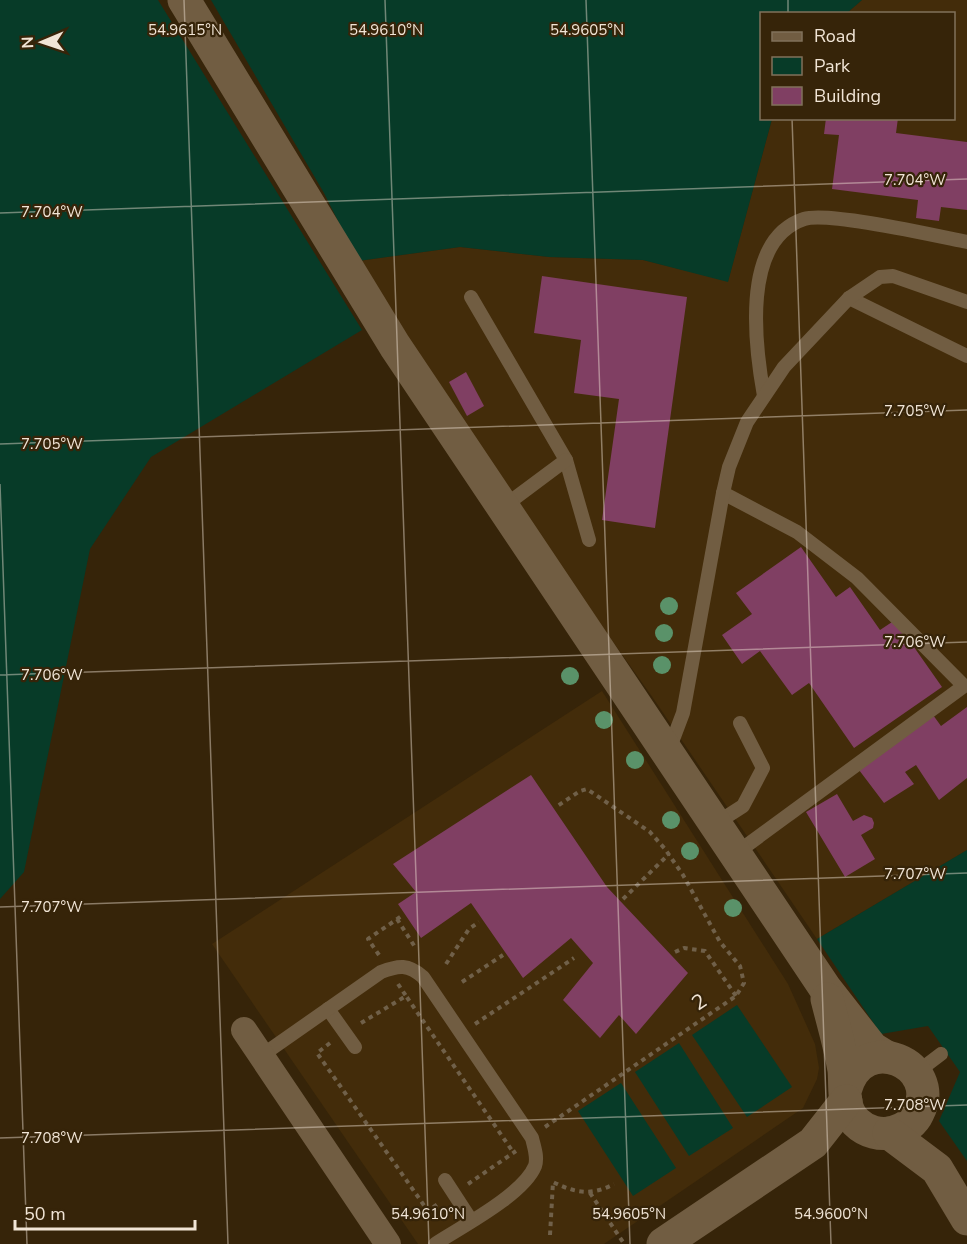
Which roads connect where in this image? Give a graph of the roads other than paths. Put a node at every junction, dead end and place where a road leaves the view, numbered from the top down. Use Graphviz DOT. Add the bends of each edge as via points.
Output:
graph roads {
  1 [pos="184,0"];
  2 [pos="967,242"];
  3 [pos="471,297"];
  4 [pos="849,298"];
  5 [pos="967,302"];
  6 [pos="967,356"];
  7 [pos="764,396"];
  8 [pos="566,460"];
  9 [pos="723,493"];
  10 [pos="503,507"];
  11 [pos="589,540"];
  12 [pos="740,723"];
  13 [pos="668,752"];
  14 [pos="715,824"];
  15 [pos="735,854"];
  16 [pos="825,988"];
  17 [pos="328,1009"];
  18 [pos="243,1030"];
  19 [pos="355,1047"];
  20 [pos="261,1056"];
  21 [pos="885,1056"];
  22 [pos="846,1095"];
  23 [pos="920,1109"];
  24 [pos="882,1133"];
  25 [pos="813,1143"];
  26 [pos="937,1169"];
  27 [pos="445,1180"];
  28 [pos="967,1219"];
  29 [pos="471,1220"];
  30 [pos="388,1244"];
  31 [pos="435,1244"];
  32 [pos="663,1244"];
  1 -- 10 [label="street" via="395,346"];
  2 -- 7 [label="lane" via="829,217 804,219 781,234 765,254 757,298 756,352"];
  3 -- 8 [label="lane"];
  4 -- 5 [label="lane" via="880,277 892,276"];
  4 -- 6 [label="lane"];
  4 -- 7 [label="lane" via="784,367"];
  7 -- 9 [label="lane" via="747,422"];
  8 -- 10 [label="lane"];
  8 -- 11 [label="lane"];
  9 -- 13 [label="lane" via="683,713"];
  9 -- 15 [label="lane" via="797,532 857,578 964,686"];
  10 -- 13 [label="street"];
  12 -- 14 [label="lane" via="763,768 743,806"];
  13 -- 14 [label="street"];
  14 -- 15 [label="street"];
  15 -- 16 [label="street"];
  16 -- 21 [label="street" via="872,1048"];
  16 -- 22 [label="street"];
  17 -- 19 [label="lane"];
  17 -- 20 [label="lane"];
  17 -- 29 [label="lane" via="381,972 407,966 423,977 462,1033 532,1138 536,1155 535,1166 519,1188"];
  18 -- 20 [label="street"];
  20 -- 30 [label="street"];
  21 -- 22 [label="street" via="859,1065 849,1079"];
  21 -- 23 [label="street" via="928,1063"];
  22 -- 24 [label="street" via="856,1122"];
  22 -- 25 [label="street"];
  23 -- 24 [label="street" via="905,1128"];
  23 -- 26 [label="street"];
  24 -- 25 [label="street"];
  24 -- 26 [label="street"];
  25 -- 32 [label="street"];
  26 -- 28 [label="street"];
  27 -- 29 [label="lane"];
  29 -- 31 [label="lane"];
}
